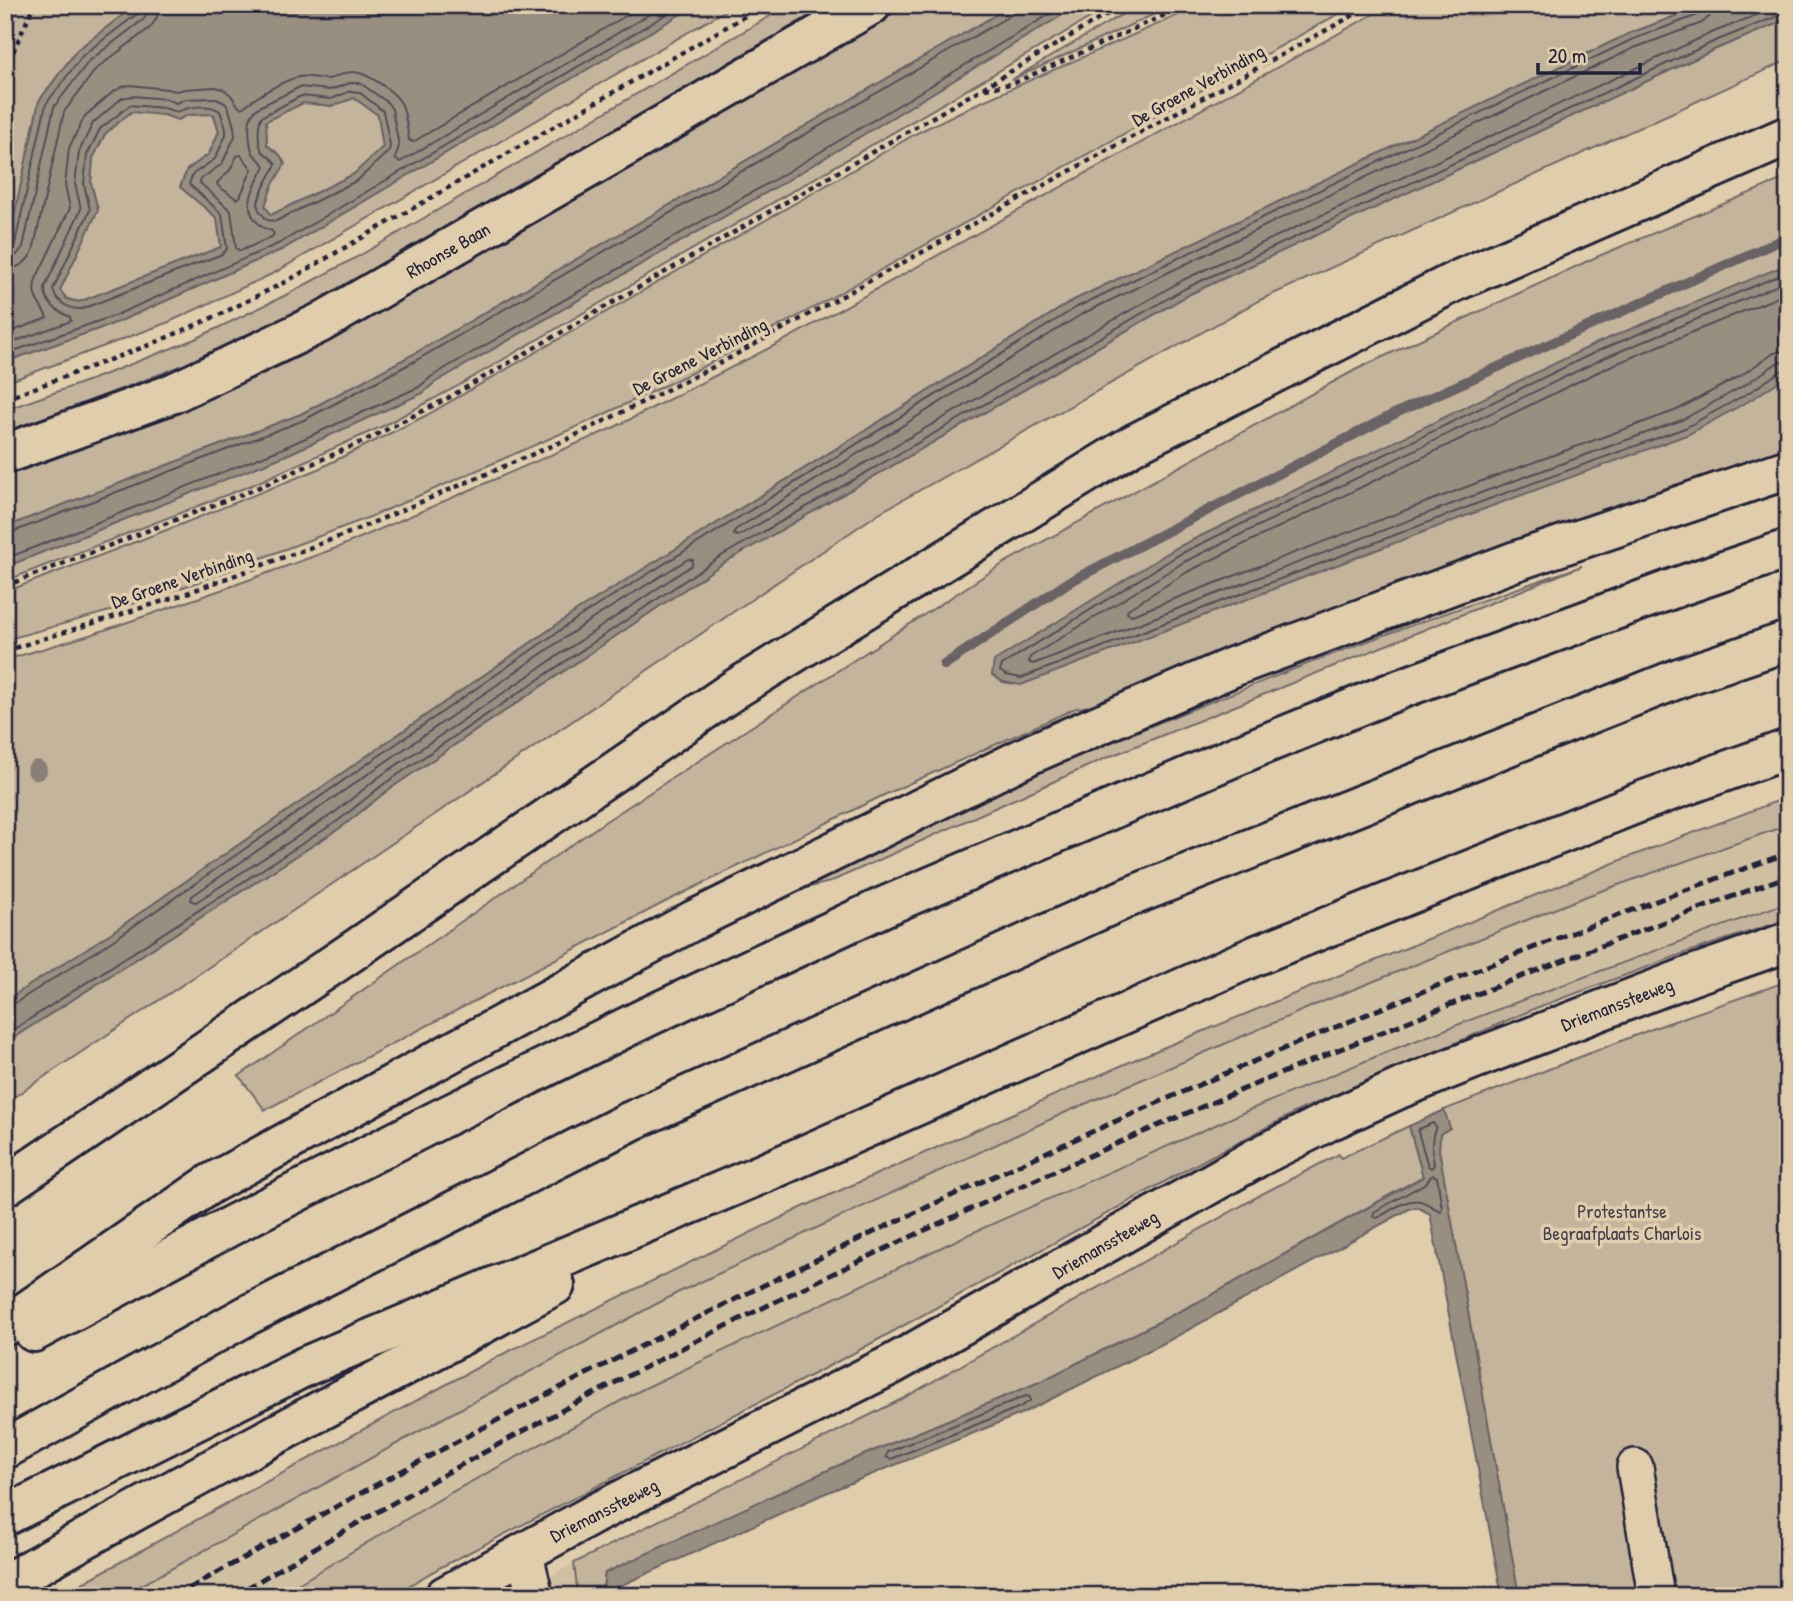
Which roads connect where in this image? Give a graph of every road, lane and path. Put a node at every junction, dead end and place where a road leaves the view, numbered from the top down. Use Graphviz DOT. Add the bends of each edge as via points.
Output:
graph roads {
  1 [pos="34,5"];
  2 [pos="764,5"];
  3 [pos="871,5"];
  4 [pos="1123,5"];
  5 [pos="1187,5"];
  6 [pos="1372,5"];
  7 [pos="5,70"];
  8 [pos="981,89"];
  9 [pos="1788,136"];
  10 [pos="5,399"];
  11 [pos="5,454"];
  12 [pos="1788,468"];
  13 [pos="1788,549"];
  14 [pos="5,586"];
  15 [pos="1788,641"];
  16 [pos="5,651"];
  17 [pos="1788,749"];
  18 [pos="1788,942"];
  19 [pos="764,1173"];
  20 [pos="5,1186"];
  21 [pos="5,1326"];
  22 [pos="5,1347"];
  23 [pos="5,1449"];
  24 [pos="1635,1467"];
  25 [pos="5,1516"];
  26 [pos="524,1551"];
  27 [pos="5,1584"];
  28 [pos="445,1596"];
  29 [pos="535,1596"];
  30 [pos="1656,1596"];
  1 -- 7 [label="path"];
  2 -- 10 [label="path" via="289,280 152,344"];
  3 -- 11 [label="main road, Rhoonse Baan" via="320,323 171,394"];
  4 -- 8 [label="path"];
  5 -- 8 [label="path" via="1014,83"];
  6 -- 16 [label="path, De Groene Verbinding" via="715,366 568,439 331,540 176,597"];
  8 -- 14 [label="path" via="448,398 255,489"];
  9 -- 20 [label="main road" via="1456,281 1134,444 735,689"];
  12 -- 21 [label="main road" via="1513,562 1235,666 1033,753 694,920 210,1184"];
  13 -- 22 [label="main road" via="1401,689 883,907 440,1119"];
  15 -- 23 [label="main road" via="1682,677 1129,897 631,1121 248,1315"];
  17 -- 19 [label="main road" via="1645,800 1257,955"];
  18 -- 26 [label="main road, Driemanssteeweg" via="1474,1059 1329,1121 893,1364"];
  19 -- 25 [label="main road" via="306,1366"];
  19 -- 27 [label="main road"];
  24 -- 30 [label="lane"];
  26 -- 28 [label="main road, Driemanssteeweg"];
  26 -- 29 [label="lane"];
}
